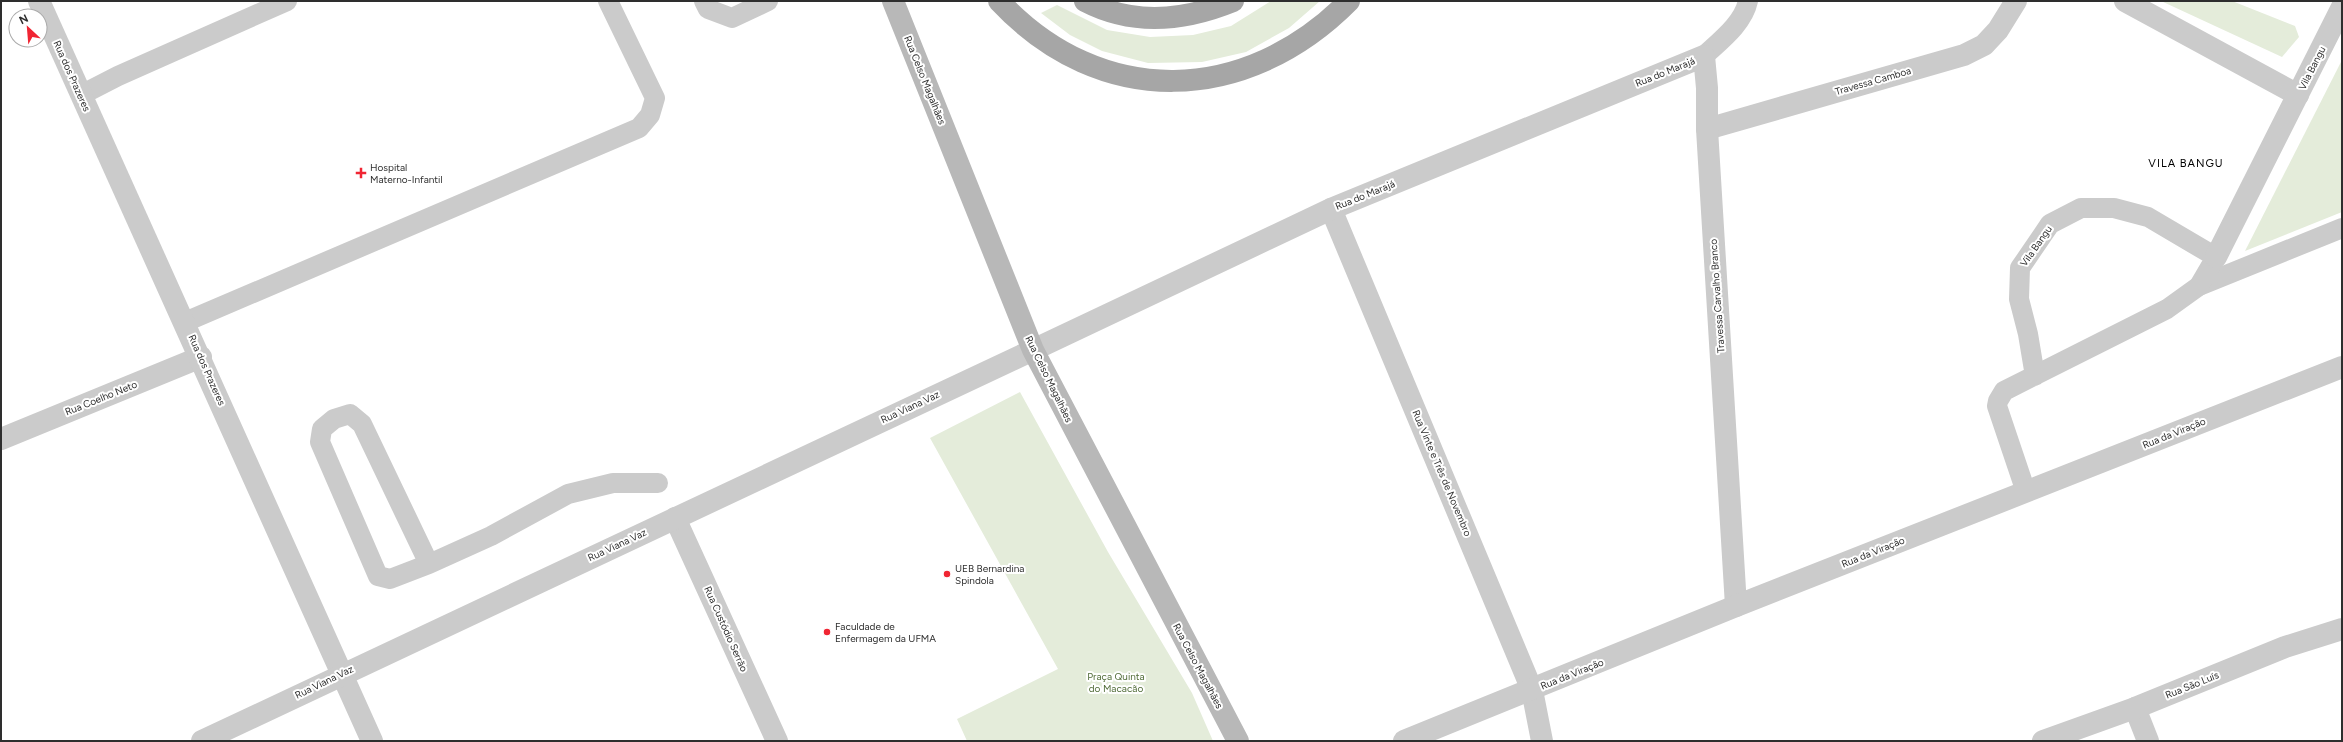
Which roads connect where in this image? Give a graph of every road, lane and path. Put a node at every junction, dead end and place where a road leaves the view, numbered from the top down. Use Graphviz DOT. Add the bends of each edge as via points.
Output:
graph roads {
  1 [pos="39,1"];
  2 [pos="287,1"];
  3 [pos="608,1"];
  4 [pos="704,1"];
  5 [pos="768,1"];
  6 [pos="893,1"];
  7 [pos="999,1"];
  8 [pos="1085,1"];
  9 [pos="1233,1"];
  10 [pos="1338,1"];
  11 [pos="1349,1"];
  12 [pos="1748,1"];
  13 [pos="2016,1"];
  14 [pos="2125,1"];
  15 [pos="2342,7"];
  16 [pos="1310,34"];
  17 [pos="1704,56"];
  18 [pos="81,95"];
  19 [pos="2298,95"];
  20 [pos="1707,129"];
  21 [pos="1331,208"];
  22 [pos="2342,228"];
  23 [pos="2216,257"];
  24 [pos="2198,286"];
  25 [pos="185,322"];
  26 [pos="1033,350"];
  27 [pos="200,357"];
  28 [pos="2342,367"];
  29 [pos="2035,376"];
  30 [pos="1,439"];
  31 [pos="658,483"];
  32 [pos="2026,492"];
  33 [pos="675,518"];
  34 [pos="429,564"];
  35 [pos="1736,606"];
  36 [pos="2342,629"];
  37 [pos="341,674"];
  38 [pos="1532,690"];
  39 [pos="2135,708"];
  40 [pos="202,741"];
  41 [pos="372,741"];
  42 [pos="777,741"];
  43 [pos="1238,741"];
  44 [pos="1404,741"];
  45 [pos="1542,741"];
  46 [pos="2043,741"];
  47 [pos="2148,741"];
  1 -- 18 [label="street, Rua dos Prazeres"];
  2 -- 18 [label="lane"];
  3 -- 25 [label="lane" via="655,98 650,115 639,128"];
  4 -- 5 [label="lane" via="708,9 732,18"];
  6 -- 26 [label="main road, Rua Celso Magalhães"];
  7 -- 16 [label="main road" via="1033,33 1067,54 1104,71 1132,78 1196,80 1227,74 1256,65 1279,54"];
  8 -- 9 [label="main road" via="1107,11 1146,19 1194,14"];
  10 -- 16 [label="main road"];
  11 -- 16 [label="main road"];
  12 -- 17 [label="lane" via="1746,9 1732,30"];
  13 -- 20 [label="street, Travessa Camboa" via="1998,30 1984,45 1964,55"];
  14 -- 19 [label="street"];
  15 -- 19 [label="street, Vila Bangu"];
  17 -- 20 [label="street, Travessa Carvalho Branco"];
  17 -- 21 [label="street, Rua do Marajá"];
  18 -- 25 [label="street, Rua dos Prazeres"];
  19 -- 23 [label="street, Vila Bangu"];
  20 -- 35 [label="street, Travessa Carvalho Branco"];
  21 -- 26 [label="street, Rua do Marajá"];
  21 -- 38 [label="street, Rua Vinte e Três de Novembro"];
  22 -- 24 [label="lane"];
  23 -- 24 [label="lane, Vila Bangu"];
  23 -- 29 [label="lane, Vila Bangu" via="2148,217 2114,208 2081,208 2050,224 2020,268 2019,299"];
  24 -- 29 [label="lane, Vila Bangu" via="2167,309"];
  25 -- 27 [label="street, Rua dos Prazeres"];
  26 -- 33 [label="street, Rua Viana Vaz"];
  26 -- 43 [label="main road, Rua Celso Magalhães"];
  27 -- 30 [label="street, Rua Coelho Neto"];
  27 -- 37 [label="street, Rua dos Prazeres"];
  28 -- 32 [label="street, Rua da Viração"];
  29 -- 32 [label="lane, Vila Bangu" via="2004,391 1997,406"];
  31 -- 34 [label="lane" via="613,483 568,494 491,536"];
  32 -- 35 [label="street, Rua da Viração"];
  33 -- 37 [label="street, Rua Viana Vaz"];
  33 -- 42 [label="street, Rua Custódio Serrão"];
  34 -- 34 [label="lane" via="390,579 378,576 320,442 322,428 334,419 350,414 362,424"];
  35 -- 38 [label="street, Rua da Viração"];
  36 -- 39 [label="street, Rua São Luís" via="2285,647"];
  37 -- 40 [label="street, Rua Viana Vaz"];
  37 -- 41 [label="street, Rua dos Prazeres"];
  38 -- 44 [label="street, Rua da Viração"];
  38 -- 45 [label="street, Rua Vinte e Três de Novembro"];
  39 -- 46 [label="street, Rua São Luís"];
  39 -- 47 [label="street"];
}
